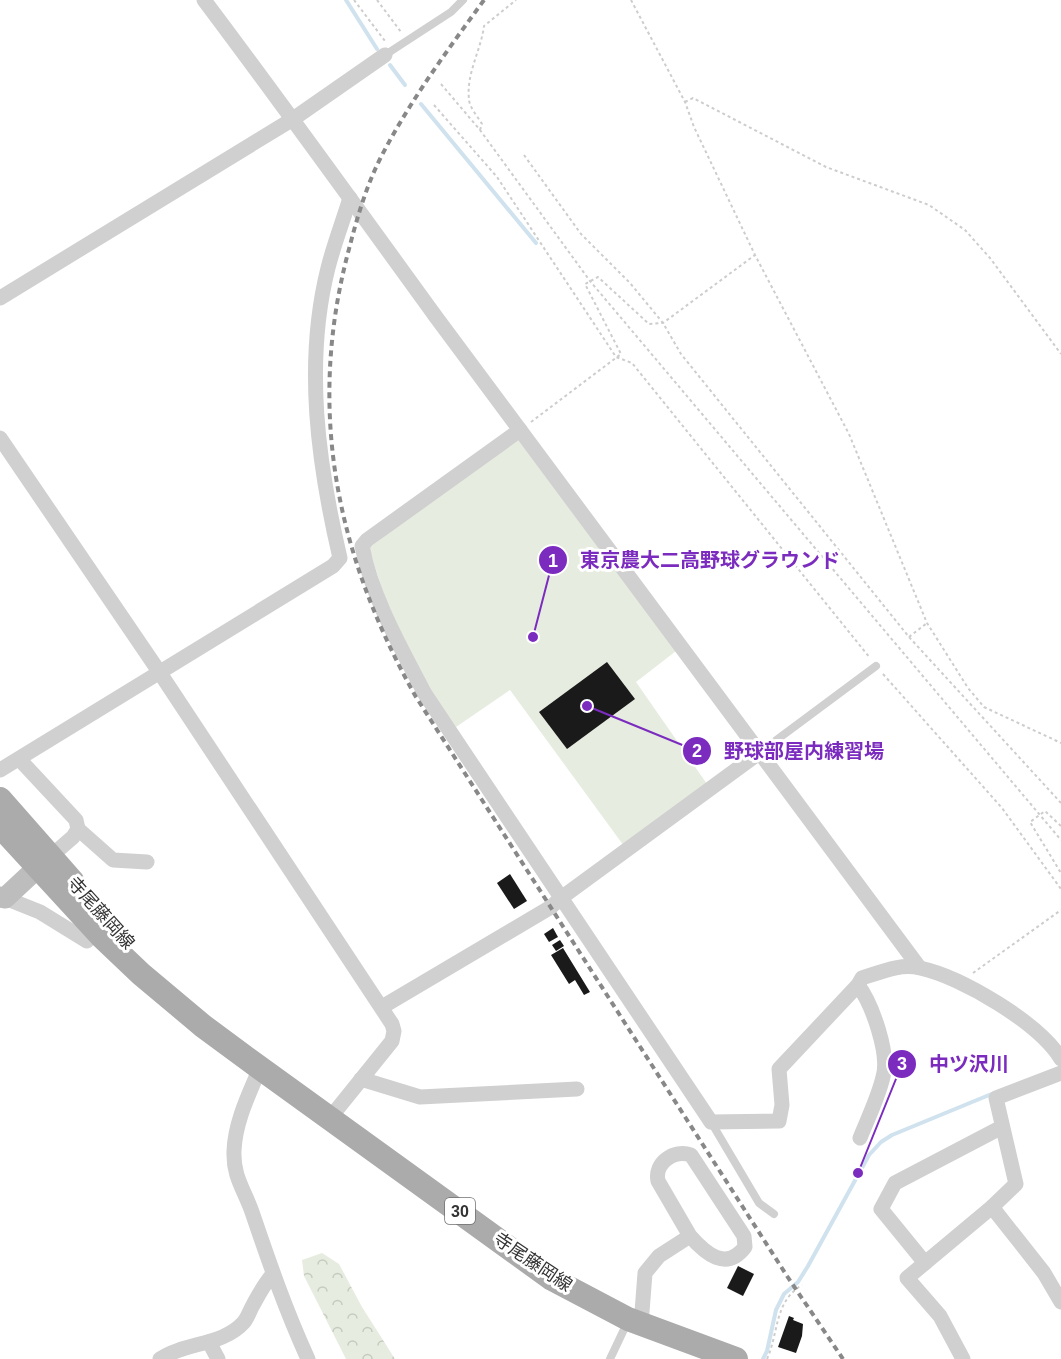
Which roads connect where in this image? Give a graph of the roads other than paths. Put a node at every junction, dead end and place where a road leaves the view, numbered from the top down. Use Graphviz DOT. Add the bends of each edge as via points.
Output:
graph roads {
  1 [pos="204,0"];
  2 [pos="463,0"];
  3 [pos="388,53"];
  4 [pos="293,119"];
  5 [pos="350,198"];
  6 [pos="0,298"];
  7 [pos="520,430"];
  8 [pos="0,438"];
  9 [pos="876,666"];
  10 [pos="159,673"];
  11 [pos="759,753"];
  12 [pos="20,759"];
  13 [pos="0,769"];
  14 [pos="0,799"];
  15 [pos="0,826"];
  16 [pos="78,829"];
  17 [pos="44,862"];
  18 [pos="147,862"];
  19 [pos="3,897"];
  20 [pos="561,898"];
  21 [pos="87,941"];
  22 [pos="920,967"];
  23 [pos="858,985"];
  24 [pos="382,1007"];
  25 [pos="1061,1059"];
  26 [pos="260,1068"];
  27 [pos="1061,1073"];
  28 [pos="361,1079"];
  29 [pos="578,1089"];
  30 [pos="330,1118"];
  31 [pos="711,1122"];
  32 [pos="1002,1127"];
  33 [pos="860,1138"];
  34 [pos="992,1207"];
  35 [pos="774,1214"];
  36 [pos="690,1236"];
  37 [pos="925,1263"];
  38 [pos="273,1274"];
  39 [pos="1061,1302"];
  40 [pos="635,1322"];
  41 [pos="209,1342"];
  42 [pos="160,1359"];
  43 [pos="218,1359"];
  44 [pos="308,1359"];
  45 [pos="610,1359"];
  46 [pos="736,1359"];
  47 [pos="963,1359"];
  1 -- 4 [label="street"];
  2 -- 3 [label="lane"];
  3 -- 4 [label="street"];
  4 -- 5 [label="street"];
  4 -- 6 [label="street"];
  5 -- 7 [label="street"];
  5 -- 10 [label="street" via="328,269 318,343 316,397 319,453 340,558"];
  7 -- 11 [label="street"];
  7 -- 20 [label="street" via="362,546 375,589 425,694"];
  8 -- 10 [label="street"];
  9 -- 11 [label="lane"];
  10 -- 12 [label="street"];
  10 -- 24 [label="street"];
  11 -- 20 [label="street"];
  11 -- 22 [label="street"];
  12 -- 13 [label="street"];
  12 -- 16 [label="street" via="76,820"];
  14 -- 17 [label="main road, 寺尾藤岡線 / 30"];
  15 -- 17 [label="main road, 寺尾藤岡線 / 30"];
  16 -- 17 [label="street"];
  16 -- 18 [label="street" via="113,860"];
  17 -- 19 [label="street"];
  17 -- 26 [label="main road, 寺尾藤岡線 / 30" via="101,936 203,1026"];
  19 -- 21 [label="street" via="40,912"];
  20 -- 24 [label="street" via="551,908"];
  20 -- 31 [label="street"];
  22 -- 23 [label="street" via="896,967 862,978"];
  22 -- 25 [label="street" via="963,984 996,1003 1042,1036"];
  23 -- 31 [label="street" via="779,1069 779,1121"];
  23 -- 33 [label="street" via="881,1036 884,1075"];
  24 -- 28 [label="street" via="392,1024 392,1041"];
  26 -- 30 [label="main road, 寺尾藤岡線 / 30"];
  26 -- 38 [label="street" via="237,1126 234,1151 236,1175"];
  27 -- 32 [label="street" via="996,1098"];
  28 -- 29 [label="street" via="420,1097"];
  28 -- 30 [label="street"];
  30 -- 40 [label="main road, 寺尾藤岡線 / 30" via="552,1279"];
  31 -- 35 [label="lane" via="759,1203"];
  32 -- 34 [label="street" via="1016,1184"];
  32 -- 37 [label="street" via="894,1183 881,1209"];
  34 -- 37 [label="street"];
  34 -- 39 [label="street" via="1044,1273"];
  36 -- 36 [label="street" via="657,1174 662,1163 681,1152 691,1155 744,1236 745,1247 731,1259 722,1259 703,1251"];
  36 -- 40 [label="street" via="659,1256 645,1273"];
  37 -- 47 [label="street" via="907,1278 940,1316"];
  38 -- 41 [label="street" via="244,1322"];
  38 -- 44 [label="street"];
  40 -- 45 [label="lane"];
  40 -- 46 [label="main road, 寺尾藤岡線 / 30"];
  41 -- 42 [label="street"];
  41 -- 43 [label="street"];
}
